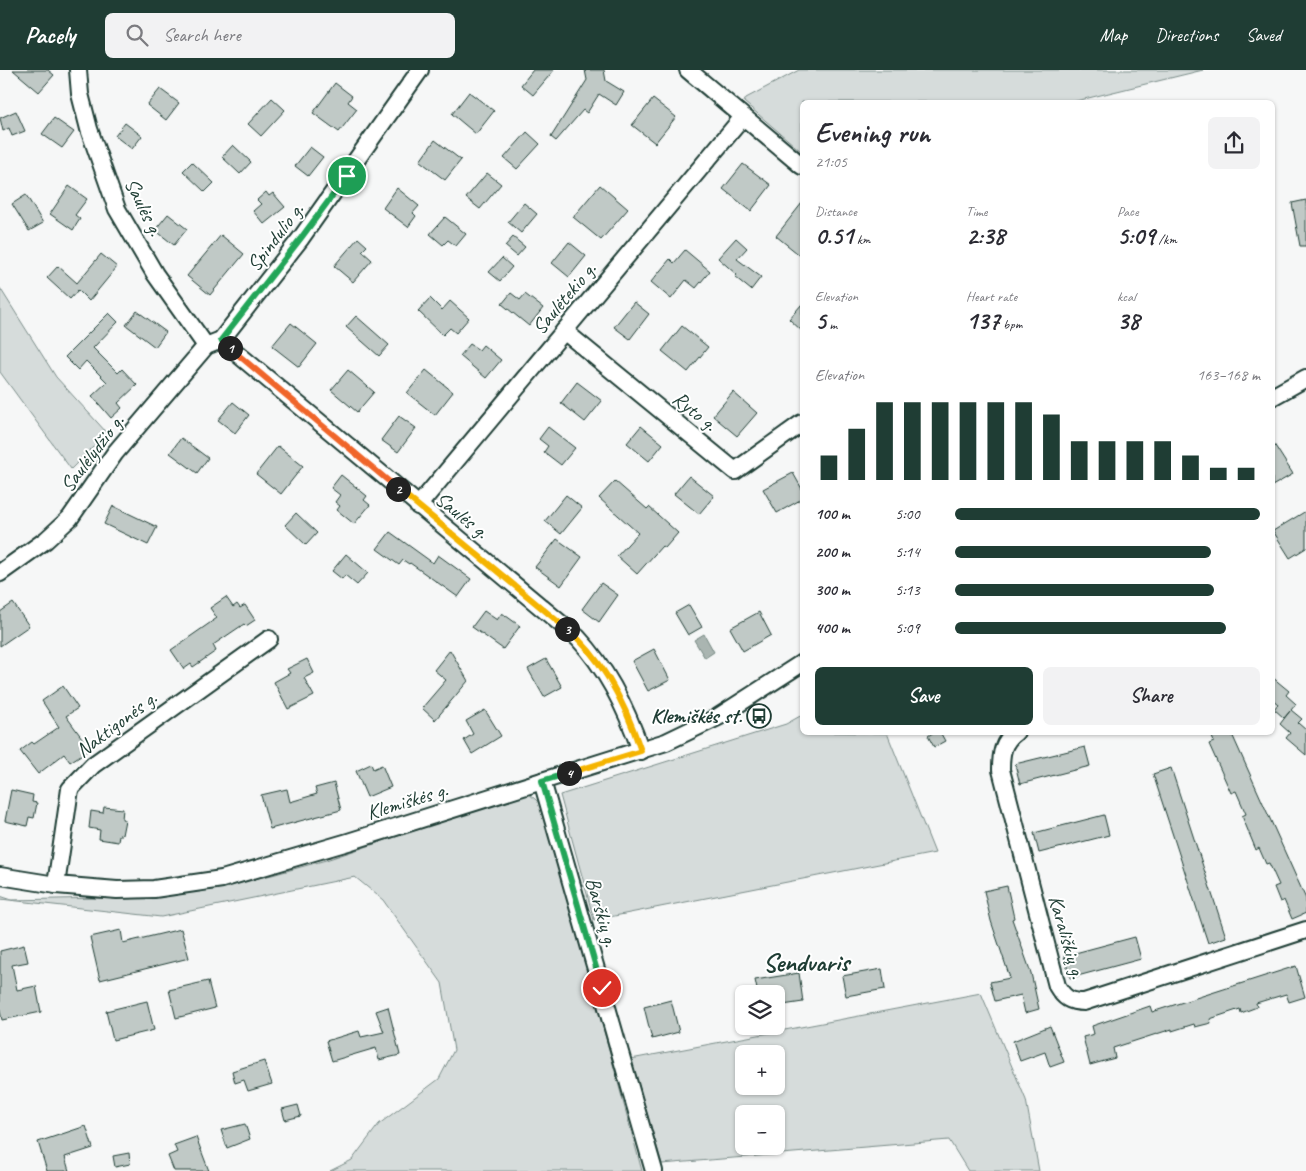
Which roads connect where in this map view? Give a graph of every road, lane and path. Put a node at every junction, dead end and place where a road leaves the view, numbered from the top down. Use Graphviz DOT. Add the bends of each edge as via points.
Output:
graph roads {
  1 [pos="78,70"];
  2 [pos="420,70"];
  3 [pos="688,70"];
  4 [pos="743,117"];
  5 [pos="800,164"];
  6 [pos="564,331"];
  7 [pos="214,343"];
  8 [pos="1306,378"];
  9 [pos="1275,395"];
  10 [pos="800,424"];
  11 [pos="418,506"];
  12 [pos="0,573"];
  13 [pos="269,639"];
  14 [pos="800,664"];
  15 [pos="1013,735"];
  16 [pos="641,751"];
  17 [pos="542,781"];
  18 [pos="0,876"];
  19 [pos="56,885"];
  20 [pos="1306,930"];
  21 [pos="654,1171"];
  1 -- 7 [label="street, Saulės g." via="89,129 117,210 155,274"];
  2 -- 7 [label="street, Spindulio g." via="301,238"];
  3 -- 4 [label="street"];
  4 -- 5 [label="street"];
  4 -- 6 [label="street, Saulėtekio g."];
  6 -- 10 [label="street, Ryto g." via="735,471"];
  6 -- 11 [label="street, Saulėtekio g."];
  7 -- 11 [label="street, Saulės g."];
  7 -- 12 [label="street, Saulėlydžio g." via="115,453 70,518"];
  8 -- 9 [label="street"];
  11 -- 16 [label="street, Saulės g." via="578,638 593,654 629,720"];
  13 -- 19 [label="street, Naktigonės g." via="93,765 70,789"];
  14 -- 16 [label="street, Klemiškės g." via="718,717 688,733"];
  15 -- 20 [label="street, Karališkių g." via="1002,750 1001,770 1057,986 1068,1000 1084,1002"];
  16 -- 17 [label="street, Klemiškės g."];
  17 -- 19 [label="street, Klemiškės g." via="222,878 117,890"];
  17 -- 21 [label="street, Barškių g."];
  18 -- 19 [label="street, Klemiškės g."];
}
